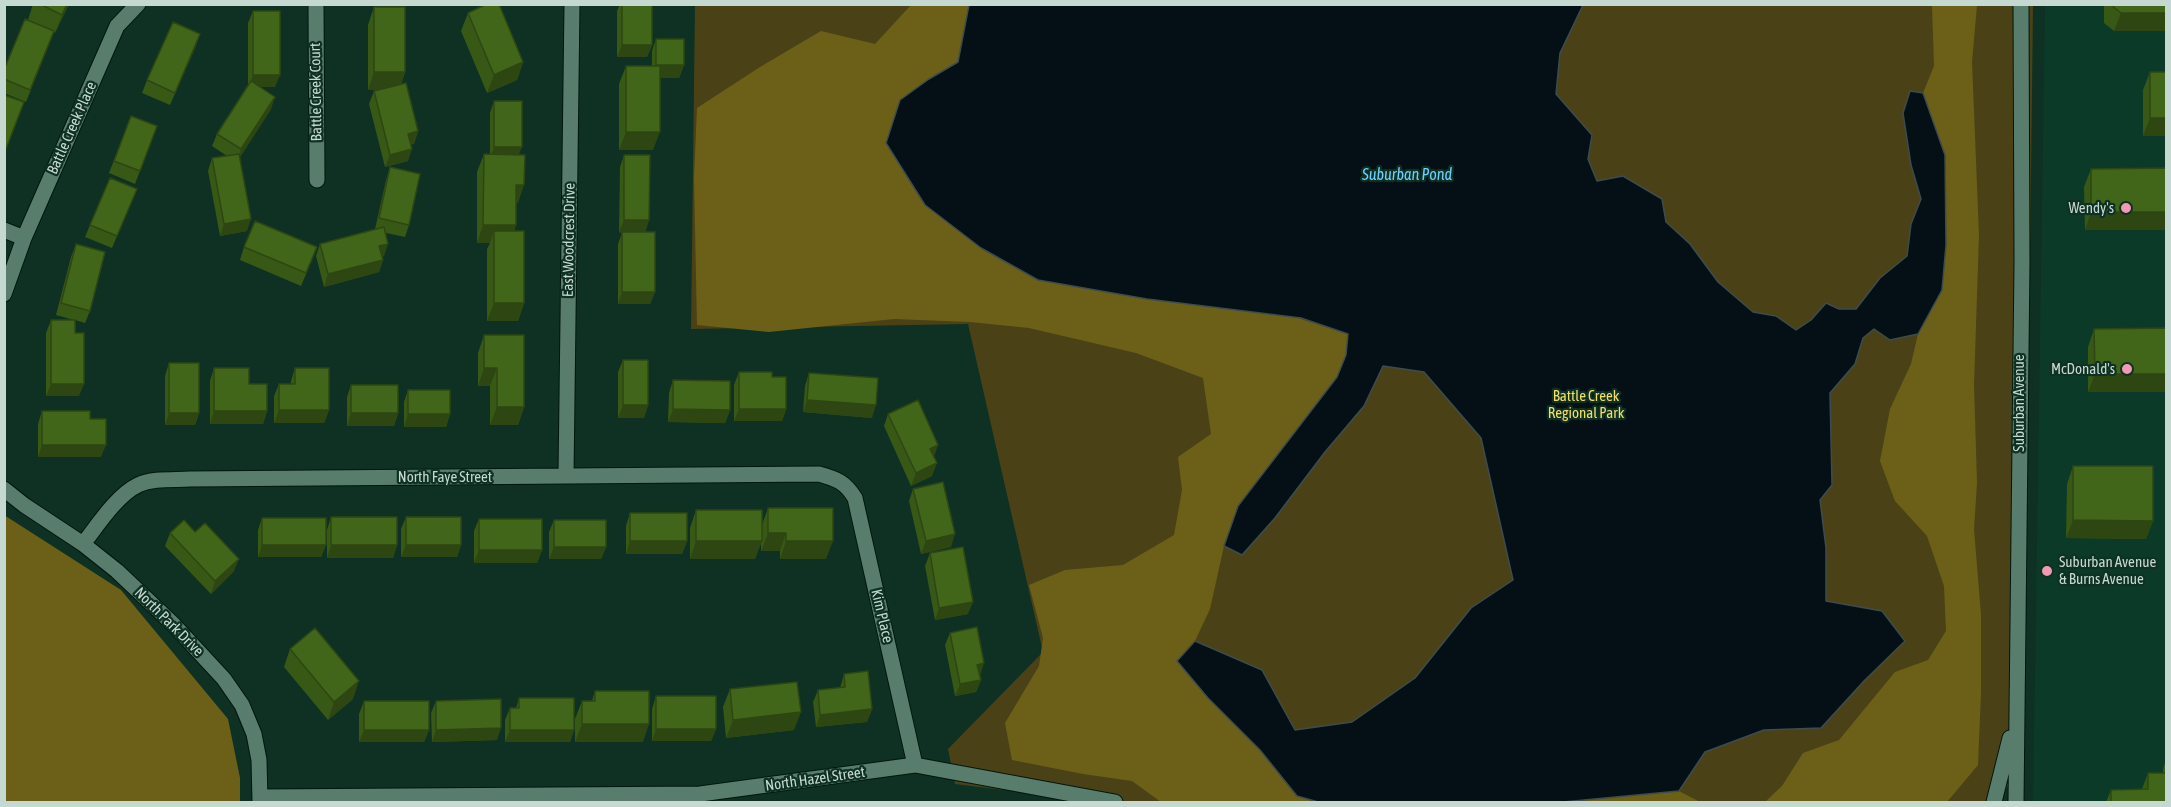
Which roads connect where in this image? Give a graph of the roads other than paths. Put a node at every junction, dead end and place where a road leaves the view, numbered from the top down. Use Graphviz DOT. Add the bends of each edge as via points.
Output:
graph roads {
  1 [pos="138,4"];
  2 [pos="315,4"];
  3 [pos="572,4"];
  4 [pos="2021,4"];
  5 [pos="317,180"];
  6 [pos="4,230"];
  7 [pos="24,238"];
  8 [pos="4,294"];
  9 [pos="566,476"];
  10 [pos="834,477"];
  11 [pos="4,489"];
  12 [pos="83,544"];
  13 [pos="2016,715"];
  14 [pos="915,765"];
  15 [pos="260,800"];
  16 [pos="1114,802"];
  17 [pos="1994,802"];
  18 [pos="2016,802"];
  1 -- 7 [label="street, Battle Creek Place" via="117,26"];
  2 -- 5 [label="street, Battle Creek Court"];
  3 -- 9 [label="street, East Woodcrest Drive"];
  4 -- 13 [label="street, Suburban Avenue"];
  6 -- 7 [label="street"];
  7 -- 8 [label="street"];
  9 -- 10 [label="street, North Faye Street"];
  9 -- 12 [label="street, North Faye Street" via="190,478 149,482 136,486 119,500"];
  10 -- 14 [label="street, Kim Place" via="847,485 855,498"];
  11 -- 12 [label="street, North Park Drive"];
  12 -- 15 [label="street, North Park Drive" via="174,625 236,696 254,734"];
  13 -- 17 [label="street"];
  13 -- 18 [label="street, Suburban Avenue"];
  14 -- 15 [label="street, North Hazel Street" via="700,794"];
  14 -- 16 [label="street, North Hazel Street"];
}
